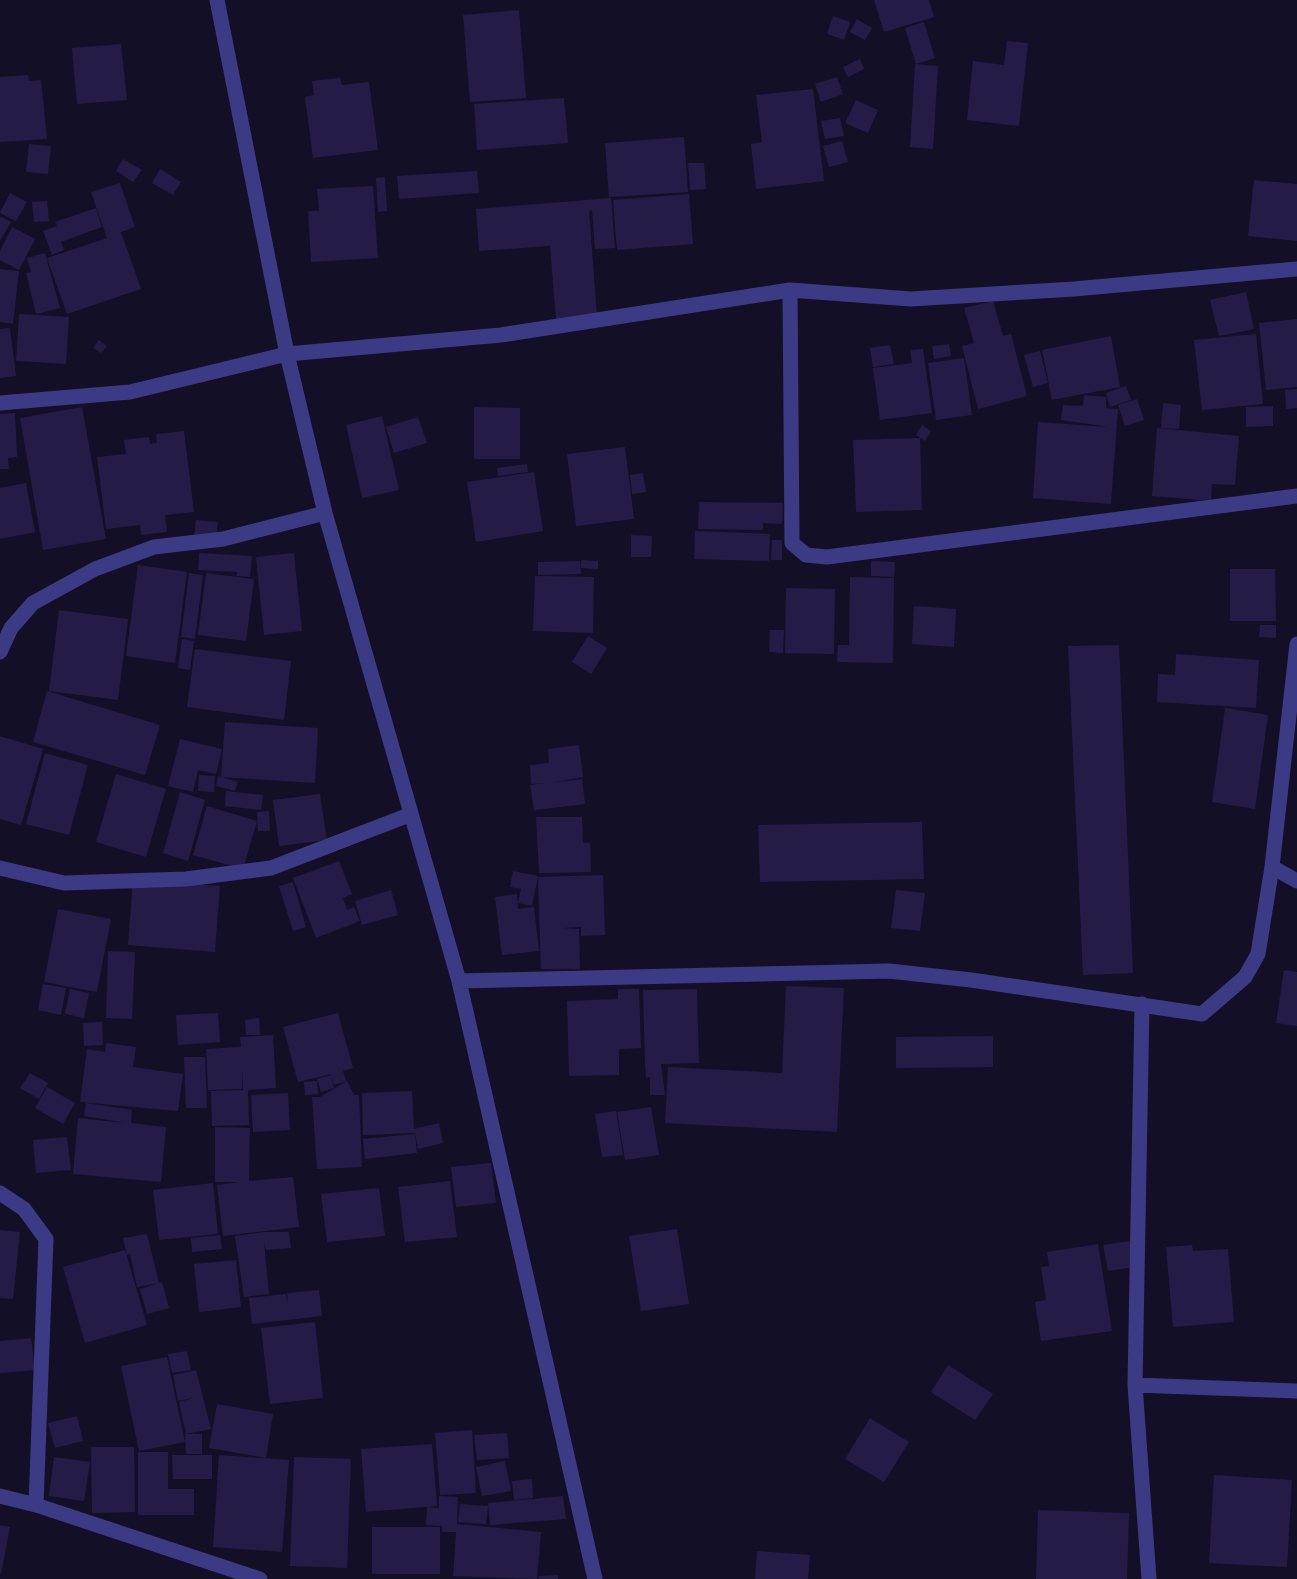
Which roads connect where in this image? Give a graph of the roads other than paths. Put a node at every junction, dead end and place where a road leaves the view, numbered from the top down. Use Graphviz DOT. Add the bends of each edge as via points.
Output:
graph roads {
  1 [pos="217,0"];
  2 [pos="1297,268"];
  3 [pos="790,290"];
  4 [pos="287,354"];
  5 [pos="0,403"];
  6 [pos="1297,496"];
  7 [pos="325,513"];
  8 [pos="1297,644"];
  9 [pos="0,652"];
  10 [pos="410,814"];
  11 [pos="1272,867"];
  12 [pos="0,868"];
  13 [pos="1297,881"];
  14 [pos="459,981"];
  15 [pos="1142,1004"];
  16 [pos="0,1193"];
  17 [pos="1135,1385"];
  18 [pos="1297,1391"];
  19 [pos="0,1496"];
  20 [pos="36,1505"];
  21 [pos="260,1579"];
  22 [pos="595,1579"];
  23 [pos="1149,1579"];
  1 -- 4 [label="street"];
  2 -- 3 [label="street" via="1074,289 911,299"];
  3 -- 4 [label="street" via="501,335"];
  3 -- 6 [label="street" via="792,543 806,555 827,557"];
  4 -- 5 [label="street" via="130,392"];
  4 -- 7 [label="street"];
  7 -- 9 [label="street" via="223,538 154,548 95,568 33,603 11,628"];
  7 -- 10 [label="street"];
  8 -- 11 [label="street"];
  10 -- 12 [label="street" via="271,868 186,879 64,883"];
  10 -- 14 [label="street"];
  11 -- 13 [label="street"];
  11 -- 15 [label="street" via="1258,954 1245,977 1202,1014"];
  14 -- 15 [label="street" via="889,971"];
  14 -- 22 [label="street"];
  15 -- 17 [label="street"];
  16 -- 20 [label="street" via="24,1209 46,1239"];
  17 -- 18 [label="street"];
  17 -- 23 [label="street"];
  19 -- 20 [label="street"];
  20 -- 21 [label="street"];
}
